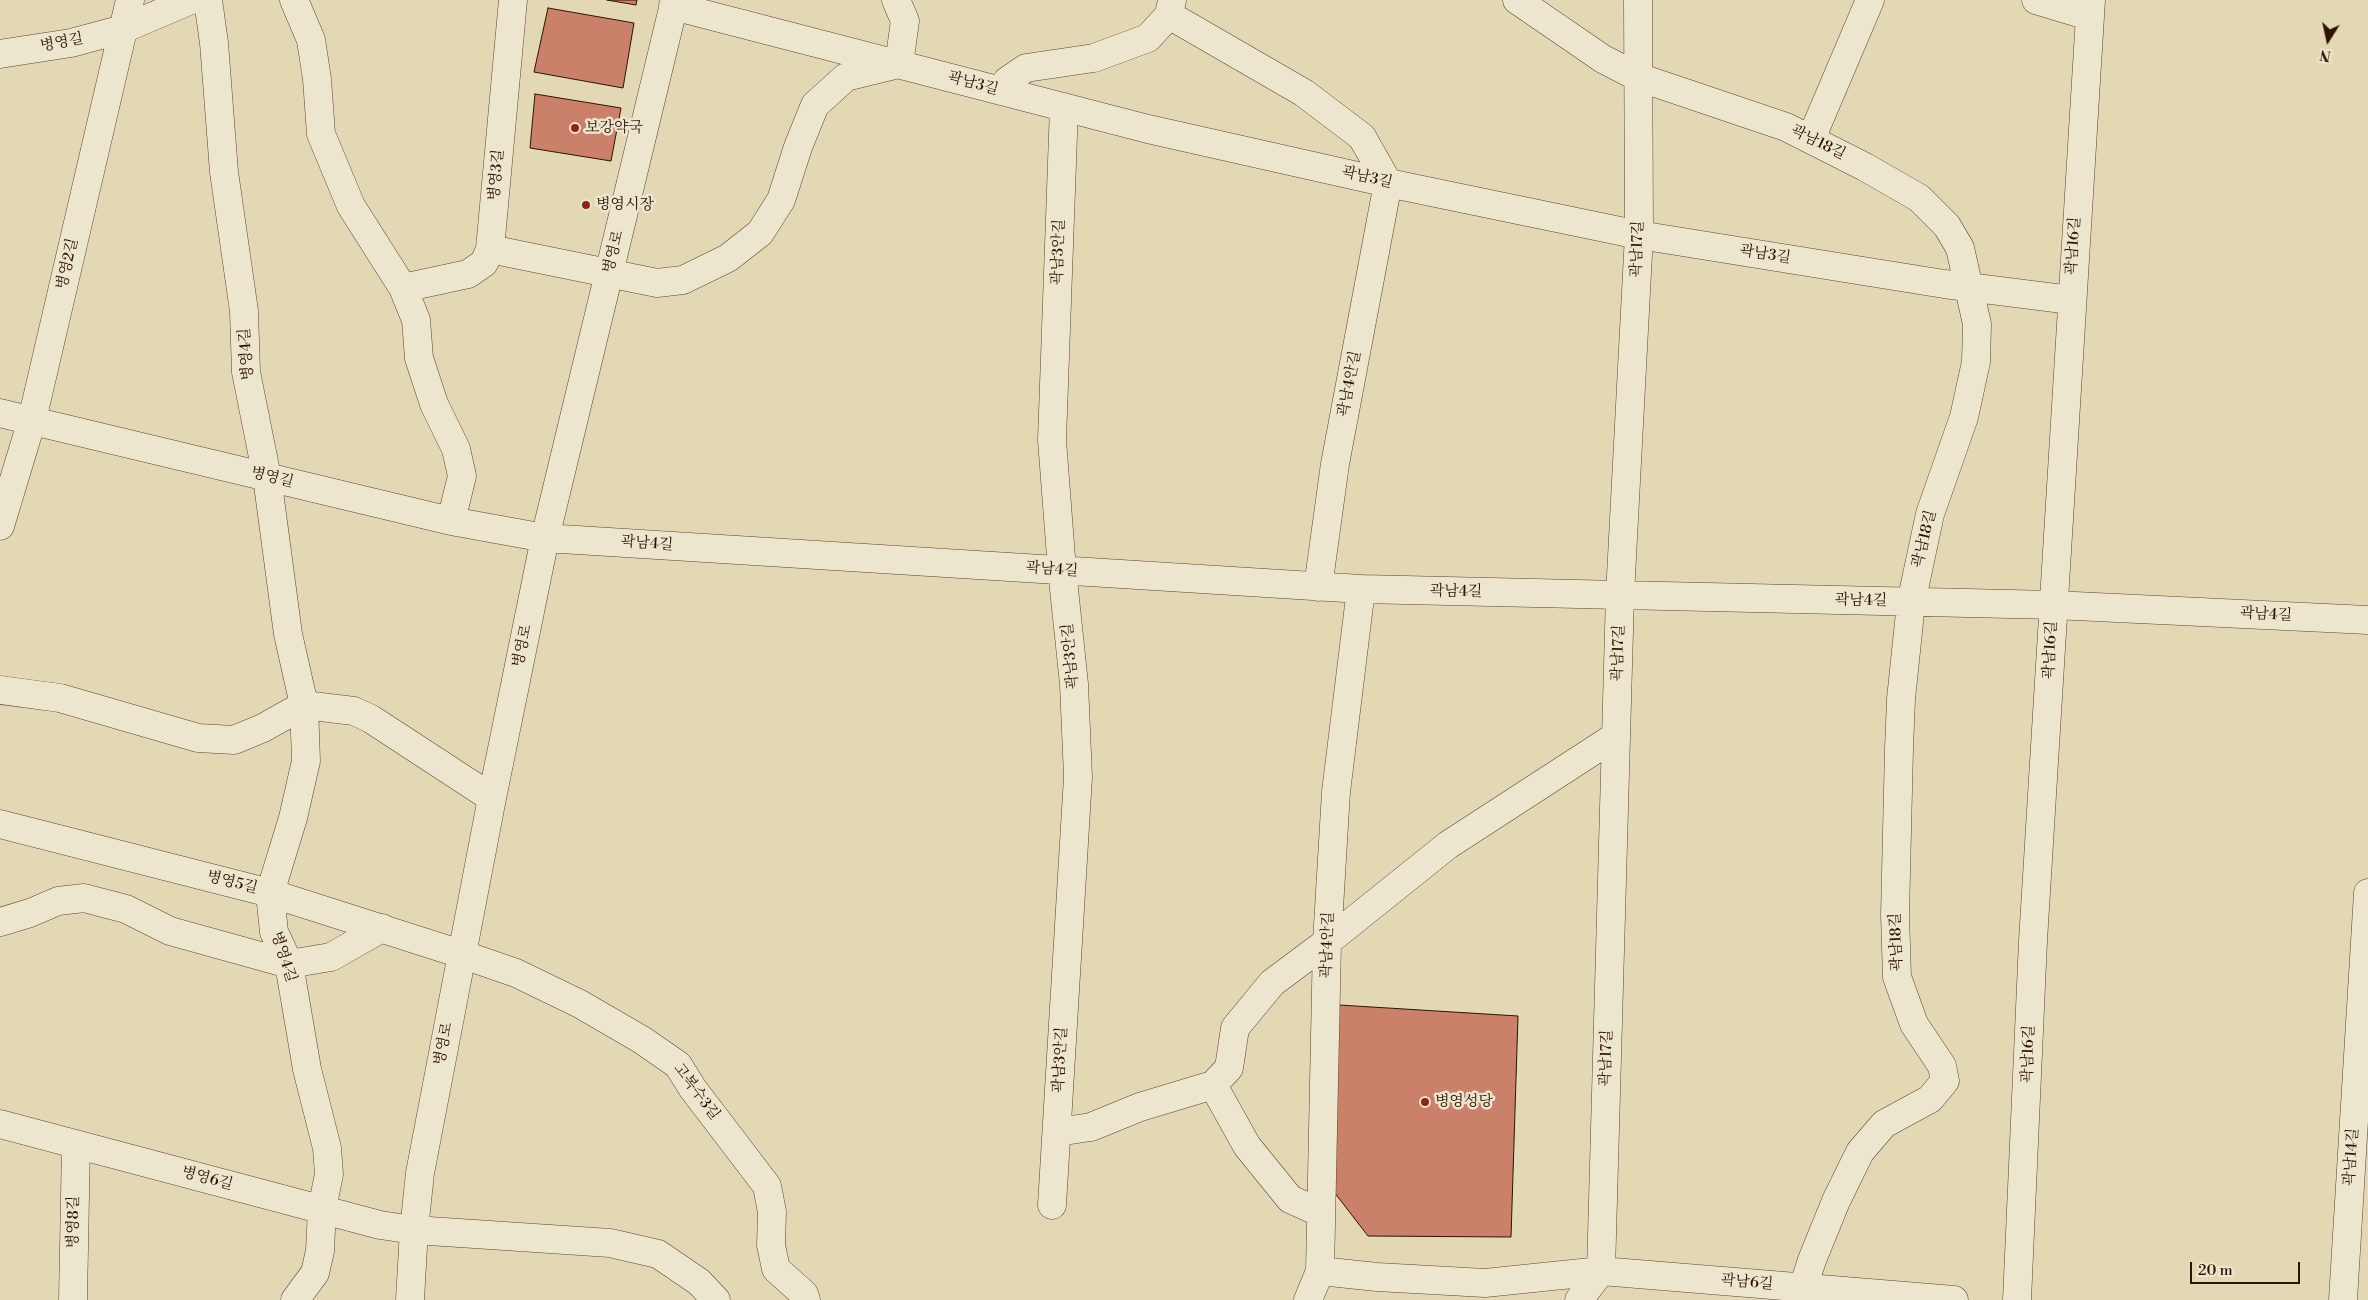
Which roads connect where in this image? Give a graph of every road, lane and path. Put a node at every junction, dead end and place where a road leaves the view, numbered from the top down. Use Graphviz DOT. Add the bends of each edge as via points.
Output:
graph roads {
  1 [pos="130,0"];
  2 [pos="190,0"];
  3 [pos="208,0"];
  4 [pos="294,0"];
  5 [pos="513,0"];
  6 [pos="896,0"];
  7 [pos="1517,0"];
  8 [pos="1638,0"];
  9 [pos="1870,0"];
  10 [pos="2036,0"];
  11 [pos="674,3"];
  12 [pos="1170,8"];
  13 [pos="2090,8"];
  14 [pos="123,29"];
  15 [pos="0,54"];
  16 [pos="899,64"];
  17 [pos="1638,78"];
  18 [pos="1002,91"];
  19 [pos="1064,107"];
  20 [pos="1810,139"];
  21 [pos="1388,183"];
  22 [pos="1639,235"];
  23 [pos="490,249"];
  24 [pos="609,274"];
  25 [pos="1969,287"];
  26 [pos="403,288"];
  27 [pos="2071,300"];
  28 [pos="0,413"];
  29 [pos="32,420"];
  30 [pos="267,477"];
  31 [pos="451,521"];
  32 [pos="0,526"];
  33 [pos="545,538"];
  34 [pos="1062,570"];
  35 [pos="1318,587"];
  36 [pos="1361,589"];
  37 [pos="1620,595"];
  38 [pos="1911,603"];
  39 [pos="2054,605"];
  40 [pos="2368,620"];
  41 [pos="0,690"];
  42 [pos="304,705"];
  43 [pos="1616,736"];
  44 [pos="492,798"];
  45 [pos="0,824"];
  46 [pos="270,893"];
  47 [pos="2368,893"];
  48 [pos="0,922"];
  49 [pos="382,928"];
  50 [pos="2367,928"];
  51 [pos="1328,942"];
  52 [pos="461,954"];
  53 [pos="289,964"];
  54 [pos="1214,1084"];
  55 [pos="0,1124"];
  56 [pos="1057,1132"];
  57 [pos="76,1144"];
  58 [pos="1052,1204"];
  59 [pos="322,1209"];
  60 [pos="1321,1214"];
  61 [pos="414,1230"];
  62 [pos="1320,1271"];
  63 [pos="1601,1272"];
  64 [pos="1733,1282"];
  65 [pos="1803,1288"];
  66 [pos="1398,1289"];
  67 [pos="73,1300"];
  68 [pos="295,1300"];
  69 [pos="410,1300"];
  70 [pos="716,1300"];
  71 [pos="806,1300"];
  72 [pos="1308,1300"];
  73 [pos="1579,1300"];
  74 [pos="1706,1300"];
  75 [pos="1954,1300"];
  76 [pos="2017,1300"];
  77 [pos="2343,1300"];
  1 -- 14 [label="street, 병영2길"];
  2 -- 14 [label="street"];
  3 -- 30 [label="street, 병영4길" via="224,172 244,311 246,372"];
  4 -- 26 [label="street" via="311,40 321,134 352,206"];
  5 -- 23 [label="street, 병영3길"];
  6 -- 16 [label="street" via="905,21"];
  7 -- 17 [label="street, 곽남18길" via="1603,59"];
  8 -- 17 [label="street, 곽남17길"];
  9 -- 20 [label="street"];
  10 -- 13 [label="street"];
  11 -- 16 [label="street, 곽남3길"];
  11 -- 24 [label="street, 병영로"];
  12 -- 18 [label="street" via="1148,38 1094,58 1026,68 1007,80"];
  12 -- 21 [label="street" via="1304,93 1362,137"];
  13 -- 27 [label="street, 곽남16길"];
  14 -- 15 [label="street, 병영길" via="71,43"];
  14 -- 29 [label="street, 병영2길"];
  16 -- 18 [label="street, 곽남3길"];
  16 -- 24 [label="street" via="846,77 815,105 781,200 760,233 728,258 683,280 656,283"];
  17 -- 20 [label="street, 곽남18길" via="1786,127"];
  17 -- 22 [label="street, 곽남17길"];
  18 -- 19 [label="street, 곽남3길"];
  19 -- 21 [label="street, 곽남3길"];
  19 -- 34 [label="street, 곽남3안길" via="1052,440"];
  20 -- 25 [label="street, 곽남18길" via="1919,198 1947,226 1960,248"];
  21 -- 22 [label="street, 곽남3길"];
  21 -- 35 [label="street, 곽남4안길" via="1334,464"];
  22 -- 25 [label="street, 곽남3길"];
  22 -- 37 [label="street, 곽남17길"];
  23 -- 24 [label="street"];
  23 -- 26 [label="street" via="484,263 468,274"];
  24 -- 33 [label="street, 병영로"];
  25 -- 27 [label="street, 곽남3길"];
  25 -- 38 [label="street, 곽남18길" via="1977,324 1976,362 1964,417 1930,514"];
  26 -- 31 [label="street" via="416,320 418,358 434,404 456,448 462,476"];
  27 -- 39 [label="street, 곽남16길"];
  28 -- 29 [label="street, 병영길"];
  29 -- 30 [label="street, 병영길"];
  29 -- 32 [label="street, 병영2길"];
  30 -- 31 [label="street, 병영길"];
  30 -- 42 [label="street, 병영4길" via="287,625"];
  31 -- 33 [label="street, 병영길"];
  33 -- 34 [label="street, 곽남4길"];
  33 -- 44 [label="street, 병영로"];
  34 -- 35 [label="street, 곽남4길"];
  34 -- 56 [label="street, 곽남3안길" via="1074,684 1078,778"];
  35 -- 36 [label="street, 곽남4길"];
  36 -- 37 [label="street, 곽남4길"];
  36 -- 51 [label="street, 곽남4안길" via="1336,792"];
  37 -- 38 [label="street, 곽남4길"];
  37 -- 43 [label="street, 곽남17길"];
  38 -- 39 [label="street, 곽남4길"];
  38 -- 65 [label="street, 곽남18길" via="1899,749 1895,915 1897,976 1914,1024 1942,1066 1945,1081 1930,1099 1884,1124 1860,1152 1822,1235"];
  39 -- 40 [label="street, 곽남4길"];
  39 -- 76 [label="street, 곽남16길" via="2032,941"];
  41 -- 42 [label="street" via="60,698 198,738 234,740"];
  42 -- 44 [label="street" via="354,711 371,719"];
  42 -- 46 [label="street, 병영4길" via="306,761"];
  43 -- 51 [label="street" via="1448,845"];
  43 -- 63 [label="street, 곽남17길"];
  44 -- 52 [label="street, 병영로"];
  45 -- 46 [label="street, 병영5길"];
  46 -- 49 [label="street, 병영5길"];
  46 -- 53 [label="street, 병영4길" via="274,932"];
  47 -- 50 [label="street, 곽남14길"];
  48 -- 53 [label="street" via="58,901 84,898 126,909 170,931"];
  49 -- 52 [label="street, 병영5길"];
  49 -- 53 [label="street" via="331,957"];
  50 -- 77 [label="street, 곽남14길"];
  51 -- 54 [label="street" via="1272,983 1235,1028 1229,1068"];
  51 -- 60 [label="street, 곽남4안길"];
  52 -- 61 [label="street, 병영로" via="420,1173"];
  52 -- 71 [label="street, 고복수3길" via="516,973 580,1004 678,1065 692,1089 767,1186 776,1270 804,1294"];
  53 -- 59 [label="street, 병영4길" via="307,1069 327,1148 329,1174"];
  54 -- 56 [label="street" via="1140,1107 1091,1127"];
  54 -- 60 [label="street" via="1247,1146 1290,1199"];
  55 -- 57 [label="street, 병영6길"];
  56 -- 58 [label="street, 곽남3안길"];
  57 -- 59 [label="street, 병영6길"];
  57 -- 67 [label="street, 병영8길"];
  59 -- 61 [label="street, 병영6길"];
  59 -- 68 [label="street, 병영4길" via="320,1251 315,1273"];
  60 -- 62 [label="street, 곽남4안길"];
  61 -- 69 [label="street, 병영로"];
  61 -- 70 [label="street, 병영6길" via="610,1243 658,1254 699,1282"];
  62 -- 66 [label="street, 곽남6길"];
  62 -- 72 [label="street, 곽남4안길"];
  63 -- 64 [label="street, 곽남6길"];
  63 -- 66 [label="street, 곽남6길"];
  63 -- 73 [label="street"];
  64 -- 65 [label="street, 곽남6길"];
  64 -- 74 [label="street"];
  65 -- 75 [label="street, 곽남6길"];
}
